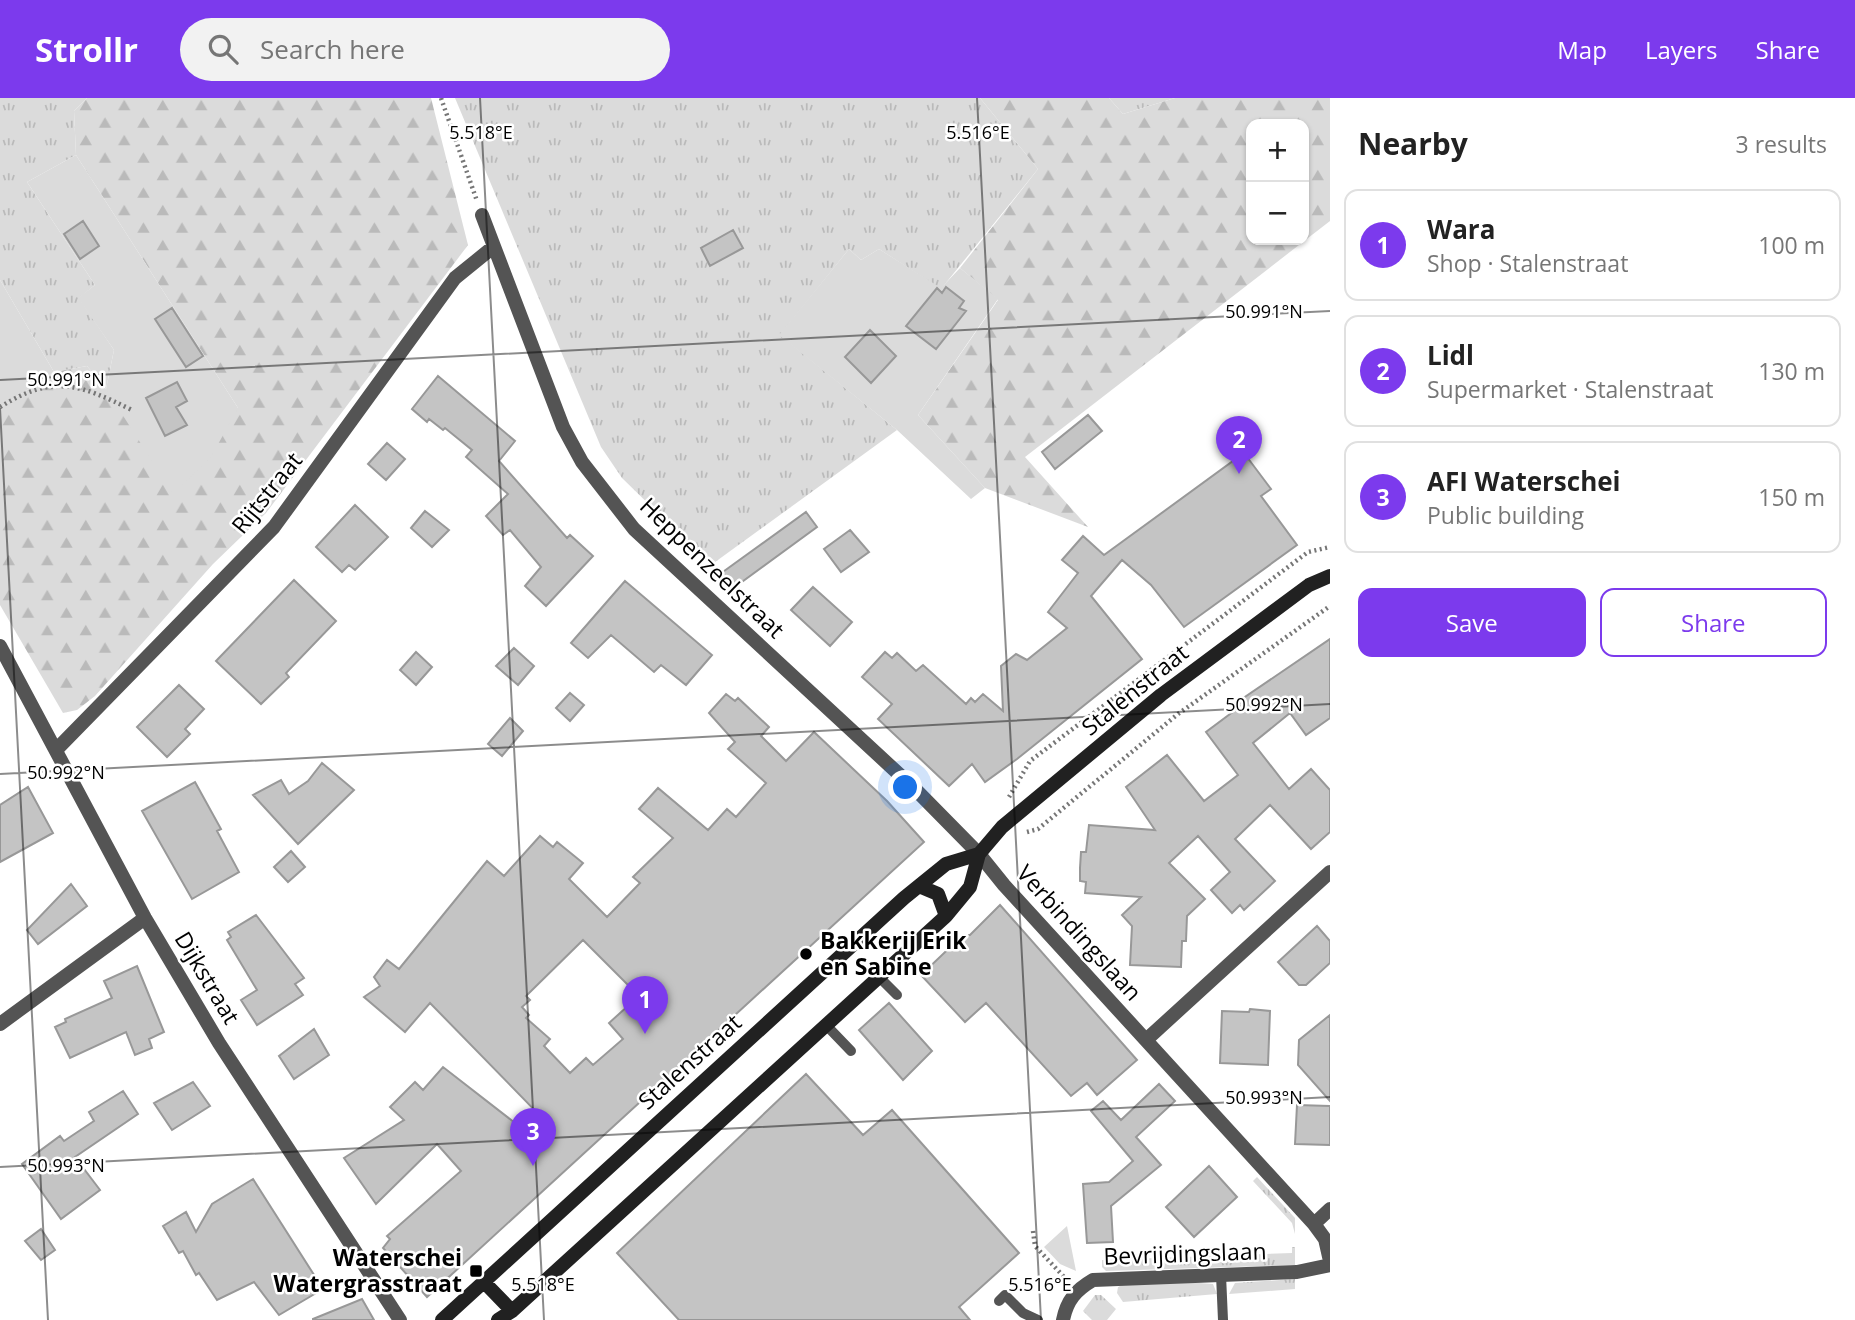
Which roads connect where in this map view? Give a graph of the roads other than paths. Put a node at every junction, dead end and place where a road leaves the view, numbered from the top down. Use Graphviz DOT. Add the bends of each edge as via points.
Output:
graph roads {
  1 [pos="482,215"];
  2 [pos="492,248"];
  3 [pos="1330,576"];
  4 [pos="0,646"];
  5 [pos="57,749"];
  6 [pos="979,855"];
  7 [pos="1330,872"];
  8 [pos="919,886"];
  9 [pos="946,916"];
  10 [pos="145,918"];
  11 [pos="879,977"];
  12 [pos="897,995"];
  13 [pos="0,1024"];
  14 [pos="826,1025"];
  15 [pos="1146,1040"];
  16 [pos="851,1051"];
  17 [pos="1330,1209"];
  18 [pos="1314,1224"];
  19 [pos="1330,1263"];
  20 [pos="1221,1275"];
  21 [pos="484,1282"];
  22 [pos="999,1301"];
  23 [pos="506,1317"];
  24 [pos="400,1320"];
  25 [pos="442,1320"];
  26 [pos="1038,1320"];
  27 [pos="1063,1320"];
  28 [pos="1223,1320"];
  1 -- 2 [label="street, Heppenzeelstraat"];
  2 -- 5 [label="street, Rijtstraat" via="455,278 274,527"];
  2 -- 6 [label="street, Heppenzeelstraat" via="563,427 582,462 634,529 915,789"];
  3 -- 6 [label="street, Stalenstraat" via="1309,585 1161,695 1002,827"];
  4 -- 5 [label="street, Dijkstraat"];
  5 -- 10 [label="street, Dijkstraat"];
  6 -- 8 [label="street, Stalenstraat" via="946,864"];
  6 -- 9 [label="street, Stalenstraat" via="970,887"];
  6 -- 15 [label="street, Verbindingslaan"];
  7 -- 15 [label="street"];
  8 -- 9 [label="street" via="938,894"];
  8 -- 21 [label="street, Stalenstraat"];
  9 -- 11 [label="street, Stalenstraat"];
  10 -- 13 [label="street"];
  10 -- 24 [label="street, Dijkstraat" via="219,1043"];
  11 -- 12 [label="lane"];
  11 -- 14 [label="street, Stalenstraat"];
  14 -- 16 [label="lane"];
  14 -- 23 [label="street, Stalenstraat"];
  15 -- 18 [label="street, Verbindingslaan"];
  17 -- 18 [label="street"];
  18 -- 19 [label="street, Verbindingslaan" via="1325,1239"];
  19 -- 20 [label="street, Bevrijdingslaan" via="1297,1272"];
  20 -- 27 [label="street, Bevrijdingslaan" via="1093,1280 1076,1290"];
  20 -- 28 [label="lane"];
  21 -- 23 [label="street"];
  21 -- 25 [label="street, Stalenstraat"];
  22 -- 26 [label="lane" via="1005,1295"];
}
